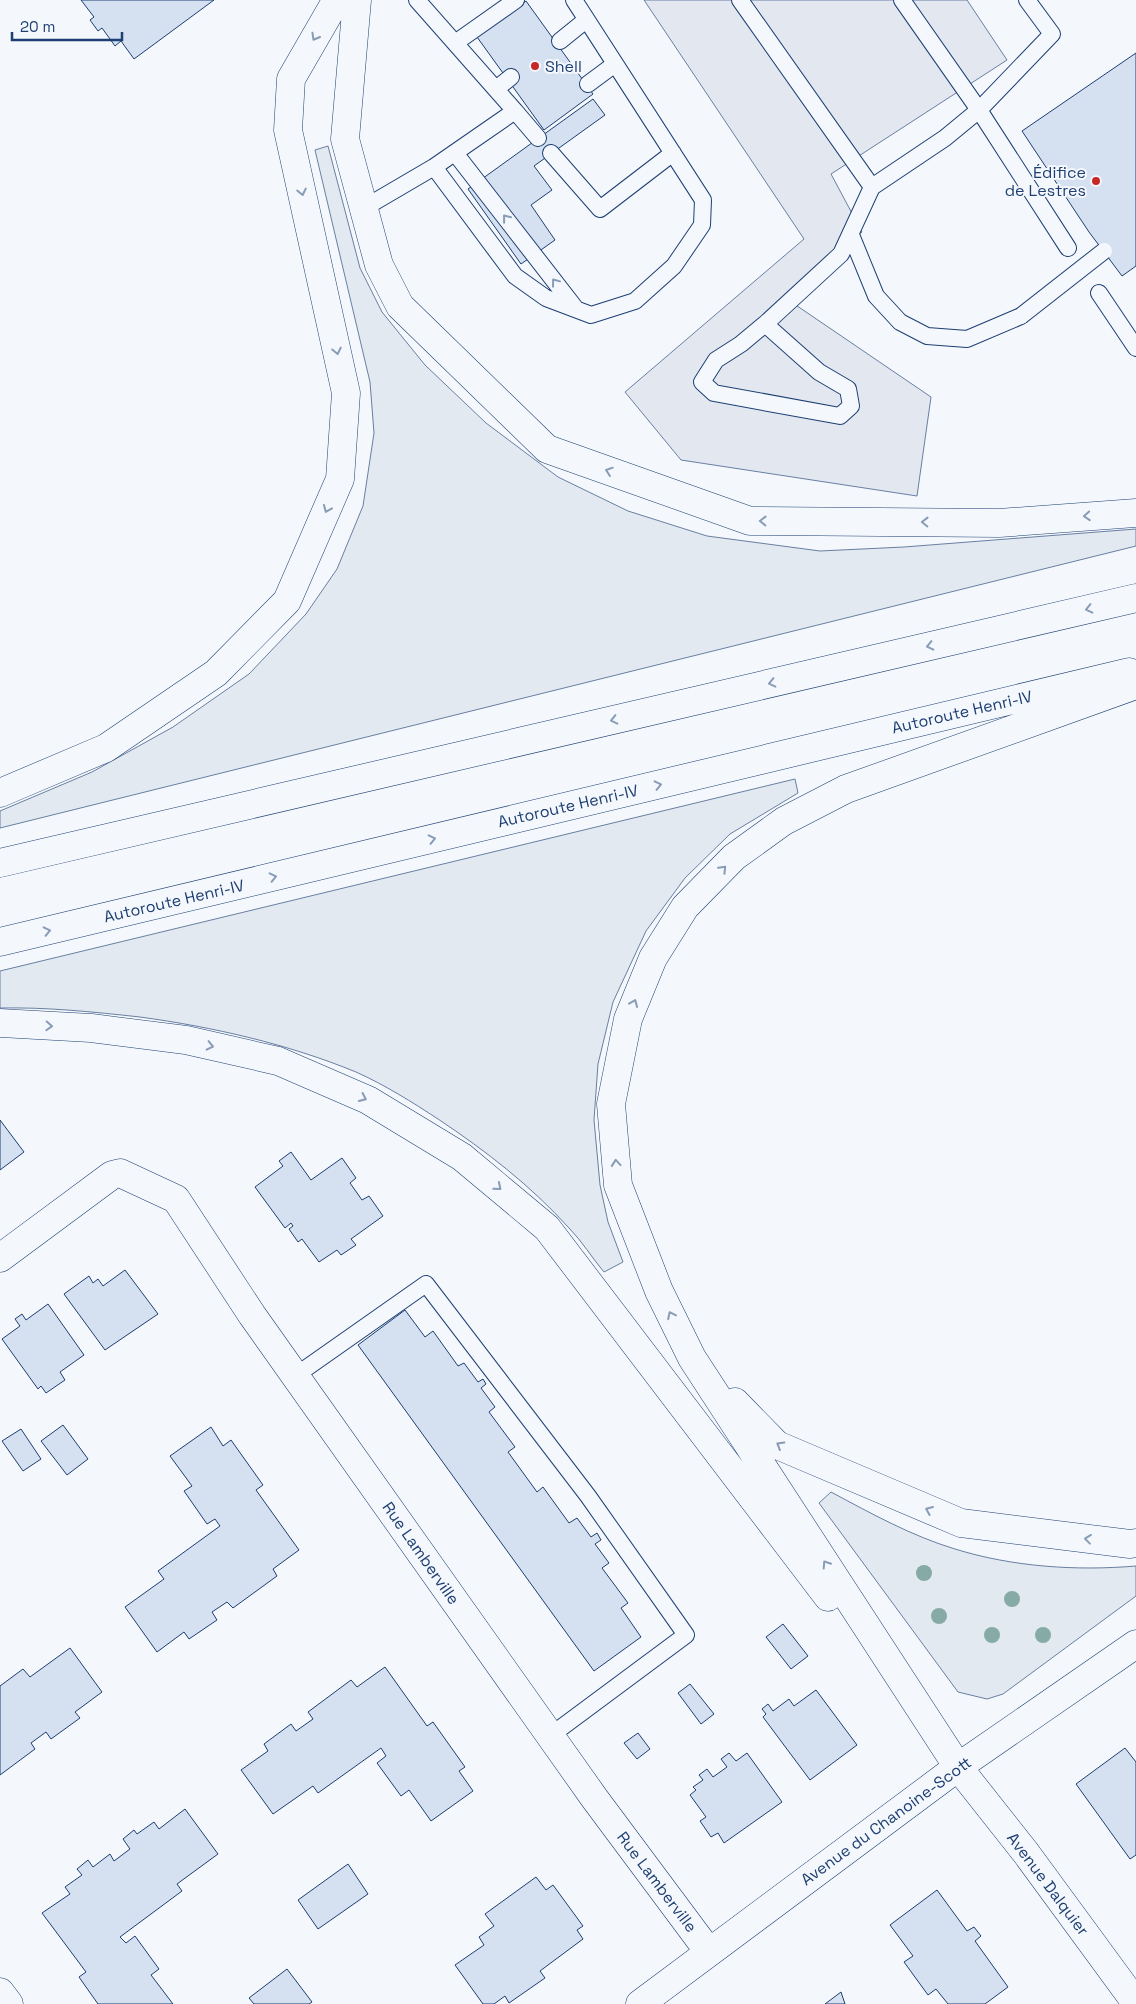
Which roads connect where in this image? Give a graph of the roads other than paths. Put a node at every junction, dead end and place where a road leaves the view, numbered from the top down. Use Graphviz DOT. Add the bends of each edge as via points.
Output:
graph roads {
  1 [pos="344,0"];
  2 [pos="357,0"];
  3 [pos="418,0"];
  4 [pos="516,0"];
  5 [pos="574,0"];
  6 [pos="740,0"];
  7 [pos="902,0"];
  8 [pos="1027,0"];
  9 [pos="586,20"];
  10 [pos="560,41"];
  11 [pos="455,43"];
  12 [pos="615,64"];
  13 [pos="511,77"];
  14 [pos="588,84"];
  15 [pos="496,89"];
  16 [pos="980,110"];
  17 [pos="515,111"];
  18 [pos="536,127"];
  19 [pos="455,153"];
  20 [pos="551,153"];
  21 [pos="674,153"];
  22 [pos="434,167"];
  23 [pos="872,187"];
  24 [pos="364,208"];
  25 [pos="851,236"];
  26 [pos="1068,248"];
  27 [pos="1104,252"];
  28 [pos="1099,293"];
  29 [pos="576,309"];
  30 [pos="765,324"];
  31 [pos="1136,348"];
  32 [pos="1136,513"];
  33 [pos="1136,598"];
  34 [pos="1136,670"];
  35 [pos="1136,685"];
  36 [pos="0,793"];
  37 [pos="0,863"];
  38 [pos="0,942"];
  39 [pos="0,1023"];
  40 [pos="0,1258"];
  41 [pos="692,1358"];
  42 [pos="295,1376"];
  43 [pos="1136,1543"];
  44 [pos="1136,1644"];
  45 [pos="550,1736"];
  46 [pos="958,1767"];
  47 [pos="709,1952"];
  48 [pos="0,1992"];
  49 [pos="1136,2003"];
  50 [pos="9,2004"];
  51 [pos="640,2004"];
  1 -- 36 [label="main road, one-way" via="332,8 291,79 288,130 346,393 340,479 287,601 216,673 106,748"];
  2 -- 24 [label="main road" via="345,139"];
  3 -- 11 [label="lane"];
  4 -- 11 [label="lane"];
  5 -- 9 [label="lane"];
  6 -- 23 [label="lane"];
  7 -- 16 [label="lane"];
  8 -- 16 [label="lane" via="1052,34"];
  9 -- 10 [label="lane"];
  9 -- 12 [label="lane"];
  11 -- 15 [label="lane"];
  12 -- 14 [label="lane"];
  12 -- 21 [label="lane"];
  13 -- 15 [label="lane"];
  15 -- 17 [label="lane"];
  16 -- 23 [label="lane"];
  16 -- 26 [label="lane"];
  17 -- 18 [label="lane"];
  17 -- 19 [label="lane"];
  19 -- 22 [label="lane"];
  29 -- 19 [label="lane, one-way"];
  20 -- 21 [label="lane" via="600,209"];
  21 -- 29 [label="lane" via="703,200 702,225 674,266 635,301 592,315"];
  22 -- 24 [label="lane"];
  22 -- 29 [label="lane" via="516,276 546,298"];
  23 -- 25 [label="lane"];
  32 -- 24 [label="main road, one-way" via="998,523 750,520 547,449 400,306 379,265"];
  25 -- 27 [label="lane, bridge" via="876,296 900,322 927,336 967,339 1021,316"];
  25 -- 30 [label="lane" via="841,254"];
  28 -- 31 [label="lane"];
  30 -- 30 [label="lane" via="716,360 702,382 714,393 840,416 852,406 848,389 819,372"];
  33 -- 37 [label="main road, one-way"];
  38 -- 34 [label="main road, Autoroute Henri-IV, one-way"];
  41 -- 35 [label="main road, one-way" via="659,1291 618,1185 611,1104 628,1019 654,958 686,907 734,857 784,821 846,789"];
  39 -- 46 [label="main road, one-way" via="91,1028 186,1040 278,1061 368,1100 462,1157 547,1228"];
  40 -- 42 [label="main road, Rue Lamberville" via="112,1175 120,1173 176,1199"];
  43 -- 41 [label="main road, one-way" via="961,1523 777,1445"];
  46 -- 41 [label="main road, one-way"];
  42 -- 45 [label="main road, Rue Lamberville"];
  42 -- 45 [label="lane" via="426,1284 588,1496 686,1636"];
  44 -- 46 [label="main road, Avenue du Chanoine-Scott"];
  45 -- 47 [label="main road, Rue Lamberville"];
  46 -- 47 [label="main road, Avenue du Chanoine-Scott"];
  46 -- 49 [label="main road, Avenue Dalquier" via="1026,1853"];
  47 -- 51 [label="main road, Avenue du Chanoine-Scott"];
  48 -- 50 [label="main road"];
}
